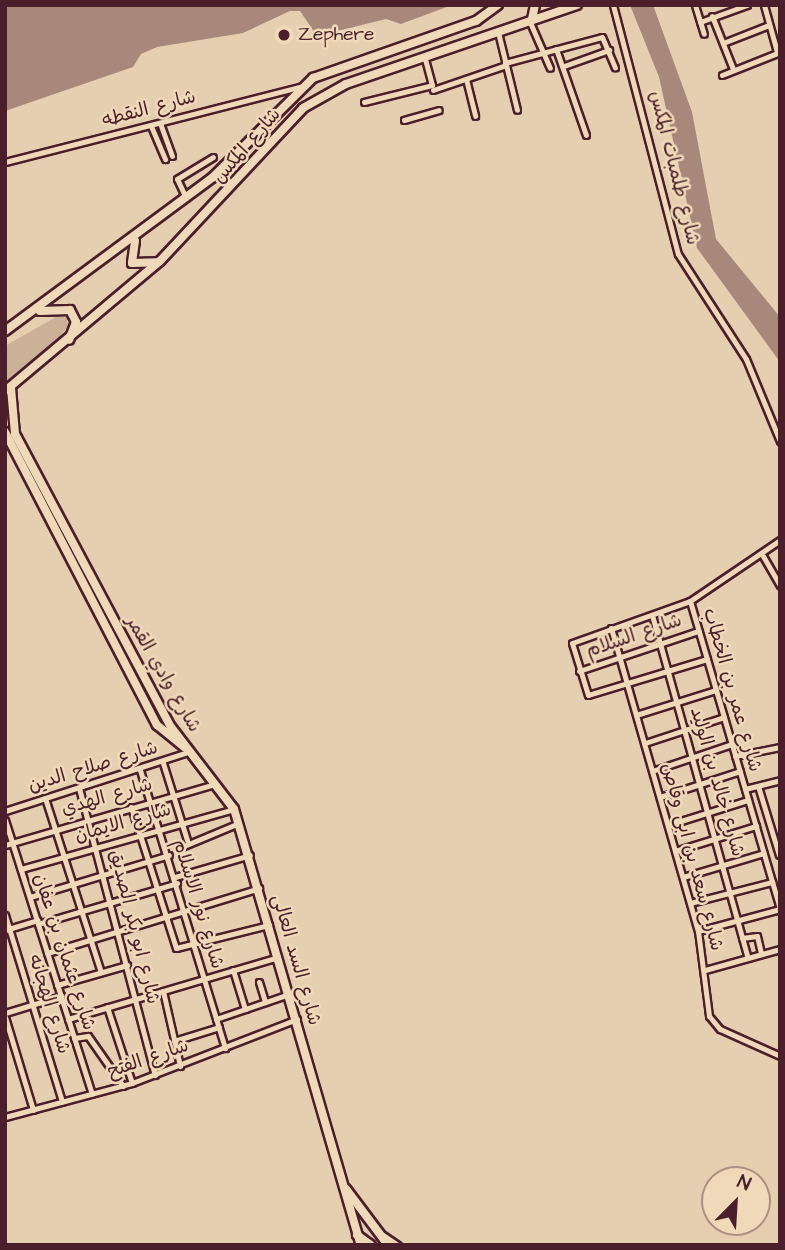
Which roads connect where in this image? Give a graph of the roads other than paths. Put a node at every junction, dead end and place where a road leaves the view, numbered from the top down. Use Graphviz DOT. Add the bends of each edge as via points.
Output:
graph roads {
  1 [pos="498,5"];
  2 [pos="535,5"];
  3 [pos="578,5"];
  4 [pos="613,5"];
  5 [pos="695,5"];
  6 [pos="747,5"];
  7 [pos="764,5"];
  8 [pos="567,6"];
  9 [pos="712,16"];
  10 [pos="531,20"];
  11 [pos="700,22"];
  12 [pos="769,25"];
  13 [pos="498,32"];
  14 [pos="704,34"];
  15 [pos="723,43"];
  16 [pos="556,49"];
  17 [pos="609,50"];
  18 [pos="778,52"];
  19 [pos="543,53"];
  20 [pos="424,56"];
  21 [pos="506,64"];
  22 [pos="564,66"];
  23 [pos="615,66"];
  24 [pos="550,68"];
  25 [pos="733,69"];
  26 [pos="722,75"];
  27 [pos="466,79"];
  28 [pos="300,87"];
  29 [pos="433,87"];
  30 [pos="364,102"];
  31 [pos="439,110"];
  32 [pos="517,110"];
  33 [pos="475,116"];
  34 [pos="404,120"];
  35 [pos="160,123"];
  36 [pos="151,126"];
  37 [pos="586,135"];
  38 [pos="172,156"];
  39 [pos="213,158"];
  40 [pos="165,159"];
  41 [pos="5,162"];
  42 [pos="186,198"];
  43 [pos="136,238"];
  44 [pos="160,261"];
  45 [pos="35,312"];
  46 [pos="5,331"];
  47 [pos="66,346"];
  48 [pos="8,390"];
  49 [pos="5,432"];
  50 [pos="780,442"];
  51 [pos="780,540"];
  52 [pos="763,555"];
  53 [pos="780,584"];
  54 [pos="690,601"];
  55 [pos="652,615"];
  56 [pos="611,628"];
  57 [pos="698,631"];
  58 [pos="661,644"];
  59 [pos="620,657"];
  60 [pos="707,659"];
  61 [pos="579,671"];
  62 [pos="668,671"];
  63 [pos="627,683"];
  64 [pos="716,690"];
  65 [pos="678,702"];
  66 [pos="636,715"];
  67 [pos="724,717"];
  68 [pos="686,730"];
  69 [pos="645,743"];
  70 [pos="732,744"];
  71 [pos="780,747"];
  72 [pos="191,751"];
  73 [pos="735,756"];
  74 [pos="694,757"];
  75 [pos="163,763"];
  76 [pos="140,770"];
  77 [pos="652,771"];
  78 [pos="740,771"];
  79 [pos="780,780"];
  80 [pos="218,783"];
  81 [pos="702,783"];
  82 [pos="758,786"];
  83 [pos="79,788"];
  84 [pos="745,789"];
  85 [pos="173,795"];
  86 [pos="660,797"];
  87 [pos="45,798"];
  88 [pos="748,800"];
  89 [pos="149,802"];
  90 [pos="131,807"];
  91 [pos="234,809"];
  92 [pos="5,811"];
  93 [pos="710,811"];
  94 [pos="89,819"];
  95 [pos="5,820"];
  96 [pos="182,822"];
  97 [pos="239,823"];
  98 [pos="668,825"];
  99 [pos="756,826"];
  100 [pos="56,828"];
  101 [pos="158,830"];
  102 [pos="776,834"];
  103 [pos="139,835"];
  104 [pos="718,838"];
  105 [pos="187,840"];
  106 [pos="12,842"];
  107 [pos="5,845"];
  108 [pos="97,846"];
  109 [pos="179,848"];
  110 [pos="675,851"];
  111 [pos="169,855"];
  112 [pos="250,855"];
  113 [pos="779,855"];
  114 [pos="66,856"];
  115 [pos="764,856"];
  116 [pos="148,862"];
  117 [pos="724,865"];
  118 [pos="21,869"];
  119 [pos="106,874"];
  120 [pos="683,877"];
  121 [pos="176,880"];
  122 [pos="772,882"];
  123 [pos="75,884"];
  124 [pos="259,888"];
  125 [pos="156,889"];
  126 [pos="731,893"];
  127 [pos="30,897"];
  128 [pos="113,901"];
  129 [pos="690,903"];
  130 [pos="780,908"];
  131 [pos="83,910"];
  132 [pos="185,910"];
  133 [pos="5,915"];
  134 [pos="165,916"];
  135 [pos="738,920"];
  136 [pos="37,922"];
  137 [pos="269,925"];
  138 [pos="7,930"];
  139 [pos="118,930"];
  140 [pos="698,931"];
  141 [pos="742,938"];
  142 [pos="91,939"];
  143 [pos="195,945"];
  144 [pos="780,949"];
  145 [pos="47,953"];
  146 [pos="761,954"];
  147 [pos="278,957"];
  148 [pos="748,958"];
  149 [pos="127,965"];
  150 [pos="705,970"];
  151 [pos="233,971"];
  152 [pos="101,972"];
  153 [pos="204,979"];
  154 [pos="259,982"];
  155 [pos="57,985"];
  156 [pos="163,991"];
  157 [pos="289,994"];
  158 [pos="61,996"];
  159 [pos="135,999"];
  160 [pos="265,1002"];
  161 [pos="32,1005"];
  162 [pos="107,1007"];
  163 [pos="246,1009"];
  164 [pos="5,1015"];
  165 [pos="68,1019"];
  166 [pos="216,1019"];
  167 [pos="297,1019"];
  168 [pos="219,1027"];
  169 [pos="74,1038"];
  170 [pos="174,1041"];
  171 [pos="225,1048"];
  172 [pos="780,1056"];
  173 [pos="127,1066"];
  174 [pos="180,1066"];
  175 [pos="116,1069"];
  176 [pos="155,1076"];
  177 [pos="132,1083"];
  178 [pos="123,1086"];
  179 [pos="92,1094"];
  180 [pos="62,1102"];
  181 [pos="33,1110"];
  182 [pos="5,1117"];
  183 [pos="346,1189"];
  184 [pos="380,1234"];
  185 [pos="357,1235"];
  186 [pos="361,1245"];
  187 [pos="371,1245"];
  188 [pos="388,1245"];
  189 [pos="398,1245"];
  1 -- 28 [label="main road, شارع المكس" via="476,21 340,63"];
  2 -- 10 [label="main road"];
  3 -- 8 [label="main road, شارع المكس"];
  4 -- 50 [label="street, شارع طلمبات المكس" via="678,254 746,359"];
  5 -- 11 [label="street"];
  6 -- 9 [label="street"];
  7 -- 12 [label="street"];
  8 -- 10 [label="main road, شارع المكس"];
  9 -- 11 [label="street"];
  9 -- 15 [label="street"];
  10 -- 13 [label="main road, شارع المكس"];
  10 -- 19 [label="street"];
  11 -- 14 [label="street"];
  12 -- 15 [label="street"];
  12 -- 18 [label="street"];
  13 -- 20 [label="main road, شارع المكس"];
  13 -- 21 [label="street"];
  15 -- 25 [label="street"];
  16 -- 17 [label="street" via="605,39"];
  16 -- 19 [label="street"];
  16 -- 22 [label="street"];
  17 -- 22 [label="street"];
  17 -- 23 [label="street"];
  18 -- 25 [label="street"];
  19 -- 21 [label="street"];
  19 -- 24 [label="street"];
  20 -- 29 [label="street"];
  20 -- 44 [label="main road, شارع المكس" via="335,89 293,115"];
  21 -- 27 [label="street"];
  21 -- 32 [label="street"];
  22 -- 37 [label="street"];
  25 -- 26 [label="street"];
  27 -- 29 [label="street"];
  27 -- 33 [label="street"];
  28 -- 35 [label="street, شارع النقطه"];
  28 -- 42 [label="main road, شارع المكس"];
  29 -- 30 [label="street"];
  31 -- 34 [label="street"];
  35 -- 36 [label="street, شارع النقطه"];
  35 -- 38 [label="street"];
  36 -- 40 [label="street"];
  36 -- 41 [label="street, شارع النقطه"];
  39 -- 42 [label="street" via="177,179"];
  42 -- 43 [label="main road, شارع المكس"];
  43 -- 44 [label="main road" via="132,263"];
  43 -- 45 [label="main road, شارع المكس"];
  44 -- 47 [label="main road, شارع المكس"];
  45 -- 46 [label="main road, شارع المكس"];
  45 -- 47 [label="main road" via="70,310 76,321"];
  47 -- 48 [label="main road, شارع المكس"];
  48 -- 72 [label="main road, شارع وادي القمر" via="15,434 167,720"];
  49 -- 72 [label="main road, شارع وادي القمر" via="157,724"];
  51 -- 52 [label="street"];
  52 -- 53 [label="street"];
  52 -- 54 [label="street"];
  54 -- 55 [label="street"];
  54 -- 57 [label="street, شارع عمر بن الخطاب"];
  55 -- 56 [label="street"];
  55 -- 58 [label="street, شارع خالد بن الوليد"];
  56 -- 59 [label="street, شارع سعد بن ابى وقاص"];
  56 -- 61 [label="street" via="575,640"];
  57 -- 58 [label="street, شارع السلام"];
  57 -- 60 [label="street, شارع عمر بن الخطاب"];
  58 -- 59 [label="street, شارع السلام"];
  58 -- 62 [label="street, شارع خالد بن الوليد"];
  59 -- 61 [label="street, شارع السلام"];
  59 -- 63 [label="street, شارع سعد بن ابى وقاص"];
  60 -- 62 [label="street"];
  60 -- 64 [label="street, شارع عمر بن الخطاب"];
  61 -- 63 [label="street" via="590,695"];
  62 -- 63 [label="street"];
  62 -- 65 [label="street, شارع خالد بن الوليد"];
  63 -- 66 [label="street, شارع سعد بن ابى وقاص"];
  64 -- 65 [label="street"];
  64 -- 67 [label="street, شارع عمر بن الخطاب"];
  65 -- 66 [label="street"];
  65 -- 68 [label="street, شارع خالد بن الوليد"];
  66 -- 69 [label="street, شارع سعد بن ابى وقاص"];
  67 -- 68 [label="street"];
  67 -- 70 [label="street, شارع عمر بن الخطاب"];
  68 -- 69 [label="street"];
  68 -- 74 [label="street, شارع خالد بن الوليد"];
  69 -- 77 [label="street, شارع سعد بن ابى وقاص"];
  70 -- 73 [label="street, شارع عمر بن الخطاب"];
  70 -- 74 [label="street"];
  71 -- 73 [label="street"];
  72 -- 75 [label="street, شارع صلاح الدين"];
  72 -- 80 [label="main road, شارع السد العالى"];
  73 -- 78 [label="street, شارع عمر بن الخطاب"];
  74 -- 77 [label="street"];
  74 -- 81 [label="street, شارع خالد بن الوليد"];
  75 -- 76 [label="street, شارع صلاح الدين"];
  75 -- 85 [label="street"];
  76 -- 83 [label="street, شارع صلاح الدين"];
  76 -- 89 [label="street, شارع نور الاسلام"];
  77 -- 86 [label="street, شارع سعد بن ابى وقاص"];
  78 -- 81 [label="street"];
  78 -- 84 [label="street, شارع عمر بن الخطاب"];
  79 -- 82 [label="street"];
  80 -- 85 [label="street, شارع الهدي"];
  80 -- 91 [label="main road, شارع السد العالى"];
  81 -- 86 [label="street"];
  81 -- 93 [label="street, شارع خالد بن الوليد"];
  82 -- 84 [label="street"];
  82 -- 102 [label="street"];
  83 -- 87 [label="street, شارع صلاح الدين"];
  83 -- 94 [label="street, شارع ابو بكر الصديق"];
  84 -- 88 [label="street, شارع عمر بن الخطاب"];
  85 -- 89 [label="street, شارع الهدي"];
  85 -- 96 [label="street"];
  86 -- 98 [label="street, شارع سعد بن ابى وقاص"];
  87 -- 92 [label="street, شارع صلاح الدين"];
  87 -- 100 [label="street"];
  88 -- 93 [label="street"];
  88 -- 99 [label="street, شارع عمر بن الخطاب"];
  89 -- 90 [label="street, شارع الهدي"];
  89 -- 101 [label="street, شارع نور الاسلام"];
  90 -- 94 [label="street, شارع الهدي"];
  90 -- 103 [label="street"];
  91 -- 96 [label="street, شارع الايمان"];
  91 -- 97 [label="main road, شارع السد العالى"];
  93 -- 98 [label="street"];
  93 -- 104 [label="street, شارع خالد بن الوليد"];
  94 -- 100 [label="street, شارع الهدي"];
  94 -- 108 [label="street, شارع ابو بكر الصديق"];
  95 -- 106 [label="street, شارع عثمان بن عفان"];
  96 -- 101 [label="street, شارع الايمان"];
  96 -- 105 [label="street"];
  97 -- 105 [label="street"];
  97 -- 112 [label="main road, شارع السد العالى"];
  98 -- 110 [label="street, شارع سعد بن ابى وقاص"];
  99 -- 104 [label="street"];
  99 -- 115 [label="street, شارع عمر بن الخطاب"];
  100 -- 106 [label="street, شارع الهدي"];
  100 -- 114 [label="street"];
  101 -- 103 [label="street, شارع الايمان"];
  101 -- 111 [label="street, شارع نور الاسلام"];
  102 -- 113 [label="street"];
  103 -- 108 [label="street, شارع الايمان"];
  103 -- 116 [label="street"];
  104 -- 110 [label="street"];
  104 -- 117 [label="street, شارع خالد بن الوليد"];
  105 -- 109 [label="street"];
  106 -- 107 [label="street, شارع الهدي"];
  106 -- 118 [label="street, شارع عثمان بن عفان"];
  108 -- 114 [label="street, شارع الايمان"];
  108 -- 119 [label="street, شارع ابو بكر الصديق"];
  110 -- 120 [label="street, شارع سعد بن ابى وقاص"];
  111 -- 116 [label="street"];
  111 -- 121 [label="street, شارع نور الاسلام"];
  112 -- 121 [label="street"];
  112 -- 124 [label="main road, شارع السد العالى"];
  113 -- 115 [label="street"];
  114 -- 118 [label="street, شارع الايمان"];
  114 -- 123 [label="street"];
  115 -- 117 [label="street"];
  115 -- 122 [label="street, شارع عمر بن الخطاب"];
  116 -- 119 [label="street"];
  116 -- 125 [label="street"];
  117 -- 120 [label="street"];
  117 -- 126 [label="street, شارع خالد بن الوليد"];
  118 -- 127 [label="street, شارع عثمان بن عفان"];
  119 -- 123 [label="street"];
  119 -- 128 [label="street, شارع ابو بكر الصديق"];
  120 -- 129 [label="street, شارع سعد بن ابى وقاص"];
  121 -- 125 [label="street"];
  121 -- 132 [label="street, شارع نور الاسلام"];
  122 -- 126 [label="street"];
  122 -- 130 [label="street, شارع عمر بن الخطاب"];
  123 -- 127 [label="street"];
  123 -- 131 [label="street"];
  124 -- 132 [label="street"];
  124 -- 137 [label="main road, شارع السد العالى"];
  125 -- 128 [label="street"];
  125 -- 134 [label="street"];
  126 -- 129 [label="street"];
  126 -- 135 [label="street, شارع خالد بن الوليد"];
  127 -- 136 [label="street, شارع عثمان بن عفان"];
  128 -- 131 [label="street"];
  128 -- 139 [label="street, شارع ابو بكر الصديق"];
  129 -- 140 [label="street, شارع سعد بن ابى وقاص"];
  130 -- 135 [label="street"];
  131 -- 136 [label="street"];
  131 -- 142 [label="street"];
  132 -- 134 [label="street"];
  132 -- 143 [label="street, شارع نور الاسلام"];
  133 -- 138 [label="street, شارع الهجانه"];
  134 -- 139 [label="street"];
  134 -- 143 [label="street" via="174,946"];
  135 -- 140 [label="street"];
  135 -- 141 [label="street, شارع خالد بن الوليد"];
  136 -- 138 [label="street"];
  136 -- 145 [label="street, شارع عثمان بن عفان"];
  137 -- 143 [label="street"];
  137 -- 147 [label="main road, شارع السد العالى"];
  138 -- 161 [label="street, شارع الهجانه"];
  139 -- 142 [label="street"];
  139 -- 149 [label="street, شارع ابو بكر الصديق"];
  140 -- 150 [label="street, شارع سعد بن ابى وقاص"];
  141 -- 146 [label="street" via="757,936"];
  141 -- 148 [label="street, شارع خالد بن الوليد"];
  142 -- 145 [label="street"];
  142 -- 152 [label="street"];
  143 -- 153 [label="street, شارع نور الاسلام"];
  144 -- 146 [label="street"];
  145 -- 155 [label="street, شارع عثمان بن عفان"];
  146 -- 148 [label="street"];
  147 -- 151 [label="street"];
  147 -- 157 [label="main road, شارع السد العالى"];
  148 -- 150 [label="street"];
  149 -- 152 [label="street"];
  149 -- 159 [label="street, شارع ابو بكر الصديق"];
  150 -- 172 [label="street, شارع سعد بن ابى وقاص" via="714,1023"];
  151 -- 153 [label="street"];
  151 -- 163 [label="street"];
  152 -- 155 [label="street"];
  153 -- 156 [label="street"];
  153 -- 166 [label="street, شارع نور الاسلام"];
  154 -- 160 [label="street"];
  155 -- 158 [label="street, شارع عثمان بن عفان"];
  156 -- 159 [label="street"];
  156 -- 170 [label="street"];
  157 -- 160 [label="street"];
  157 -- 167 [label="main road, شارع السد العالى"];
  158 -- 161 [label="street"];
  158 -- 165 [label="street, شارع عثمان بن عفان"];
  159 -- 162 [label="street"];
  159 -- 176 [label="street, شارع ابو بكر الصديق"];
  160 -- 163 [label="street"];
  161 -- 164 [label="street"];
  161 -- 180 [label="street, شارع الهجانه"];
  162 -- 165 [label="street"];
  162 -- 173 [label="street"];
  163 -- 166 [label="street"];
  164 -- 181 [label="street"];
  165 -- 169 [label="street, شارع عثمان بن عفان"];
  166 -- 168 [label="street, شارع نور الاسلام"];
  167 -- 171 [label="street, شارع الفتح"];
  167 -- 183 [label="main road, شارع السد العالى"];
  168 -- 170 [label="street"];
  168 -- 171 [label="street, شارع نور الاسلام"];
  169 -- 175 [label="street" via="87,1035"];
  169 -- 179 [label="street, شارع عثمان بن عفان"];
  170 -- 174 [label="street"];
  171 -- 174 [label="street, شارع الفتح"];
  173 -- 175 [label="street"];
  173 -- 177 [label="street"];
  174 -- 176 [label="street, شارع الفتح"];
  175 -- 178 [label="street"];
  176 -- 177 [label="street, شارع الفتح"];
  177 -- 178 [label="street, شارع الفتح"];
  178 -- 179 [label="street, شارع الفتح"];
  179 -- 180 [label="street, شارع الفتح"];
  180 -- 181 [label="street, شارع الفتح"];
  181 -- 182 [label="street, شارع الفتح"];
  183 -- 184 [label="main road"];
  183 -- 185 [label="main road, شارع السد العالى"];
  184 -- 188 [label="main road"];
  184 -- 189 [label="street"];
  185 -- 186 [label="main road, شارع السد العالى"];
  185 -- 187 [label="main road"];
}
